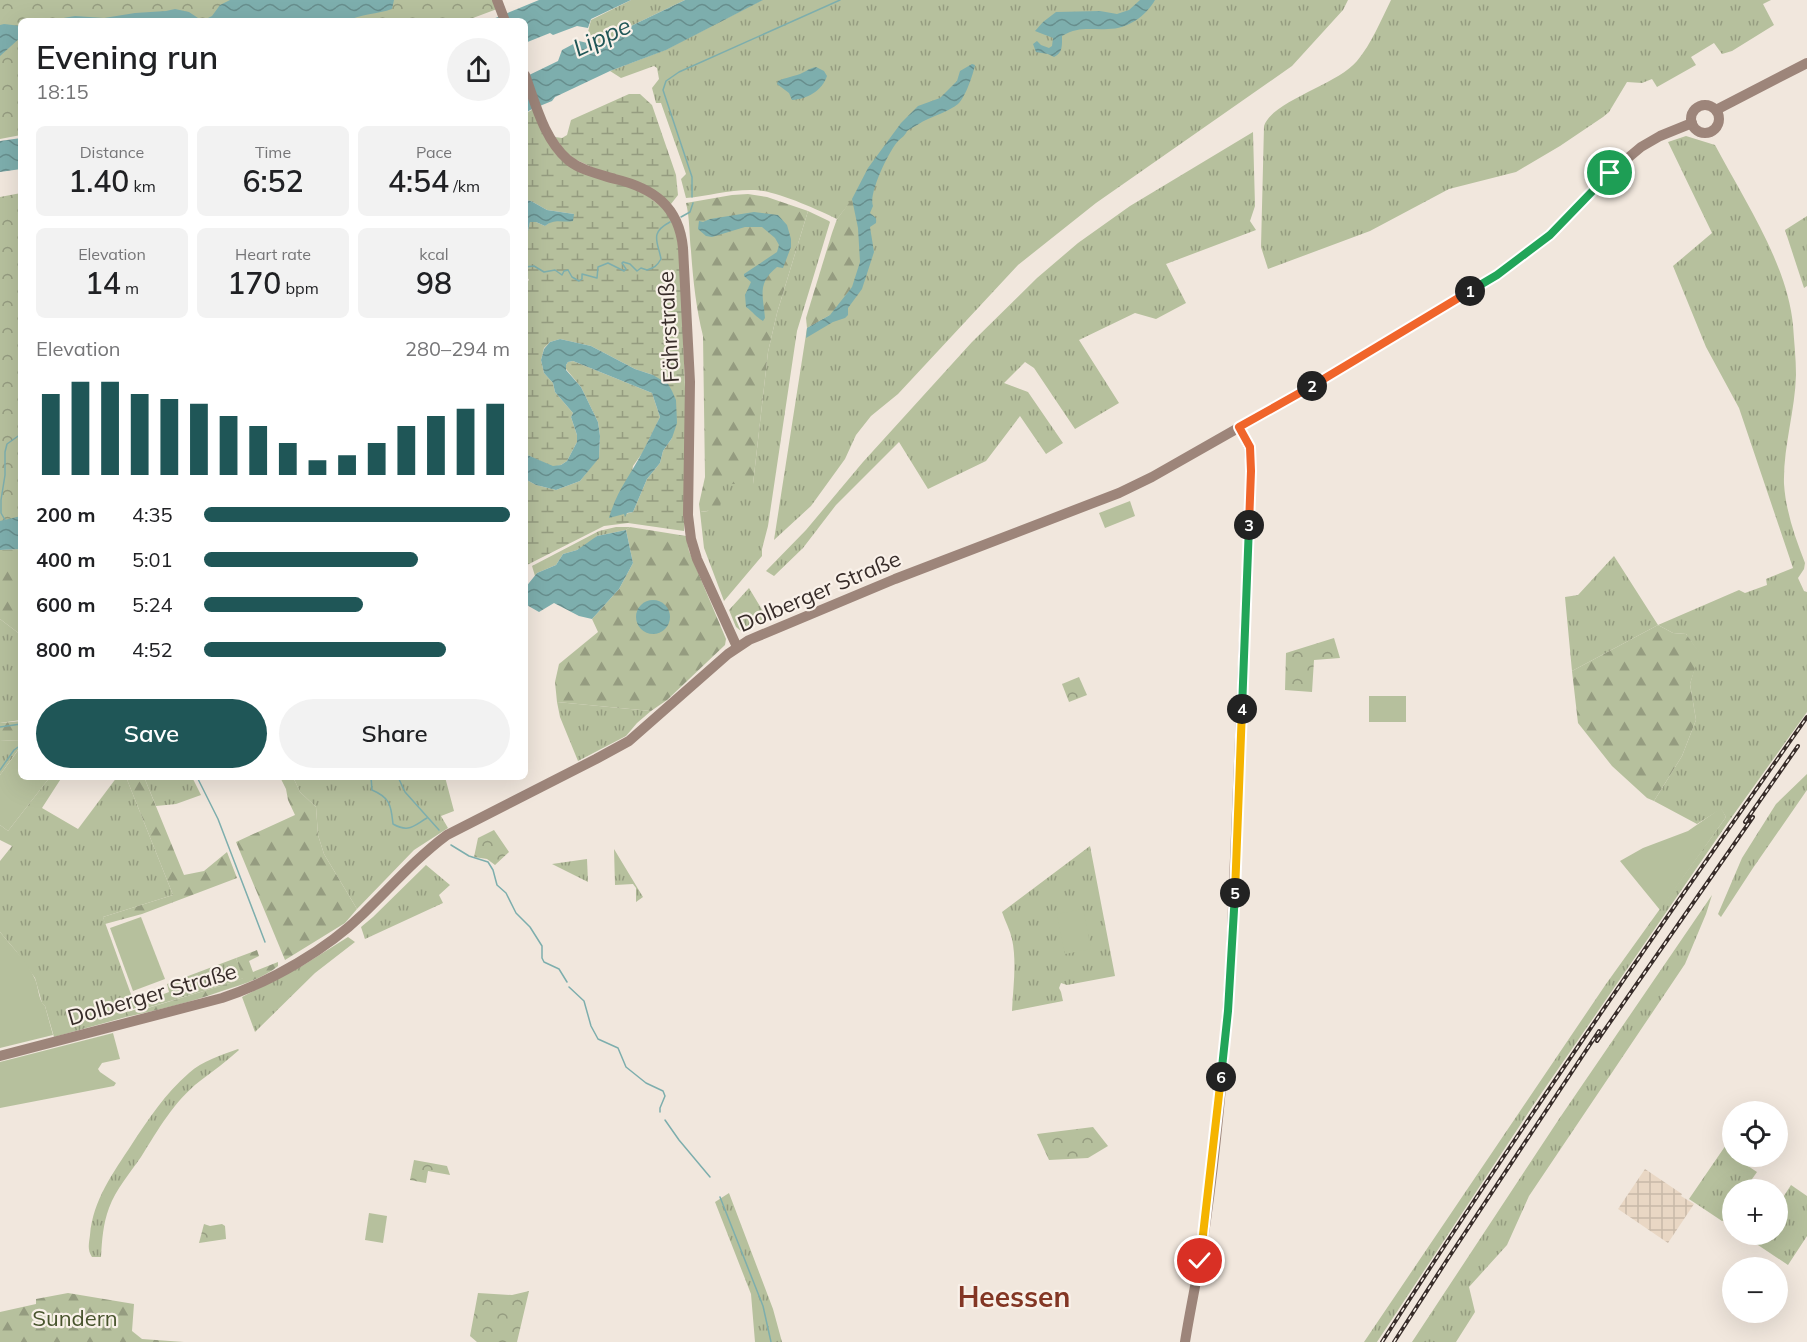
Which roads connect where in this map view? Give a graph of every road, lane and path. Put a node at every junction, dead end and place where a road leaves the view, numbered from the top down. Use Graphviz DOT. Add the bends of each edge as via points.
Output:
graph roads {
  1 [pos="1807,63"];
  2 [pos="528,83"];
  3 [pos="1716,110"];
  4 [pos="1692,123"];
  5 [pos="1239,427"];
  6 [pos="737,647"];
  7 [pos="0,1056"];
  8 [pos="1185,1342"];
  1 -- 3 [label="main road"];
  2 -- 6 [label="main road, Fährstraße" via="552,141 569,161 653,193 666,204 681,232 690,370 690,539"];
  3 -- 4 [label="main road" via="1708,105 1699,106 1692,113"];
  3 -- 4 [label="main road" via="1719,119 1713,131 1700,132"];
  4 -- 5 [label="main road, Dolberger Straße" via="1641,147 1550,235 1497,275"];
  5 -- 6 [label="main road, Dolberger Straße" via="1119,493 895,579"];
  5 -- 8 [label="main road" via="1250,447 1251,471 1231,955 1212,1168"];
  6 -- 7 [label="main road, Dolberger Straße" via="629,741 447,835 351,925 284,969 222,998"];
}
